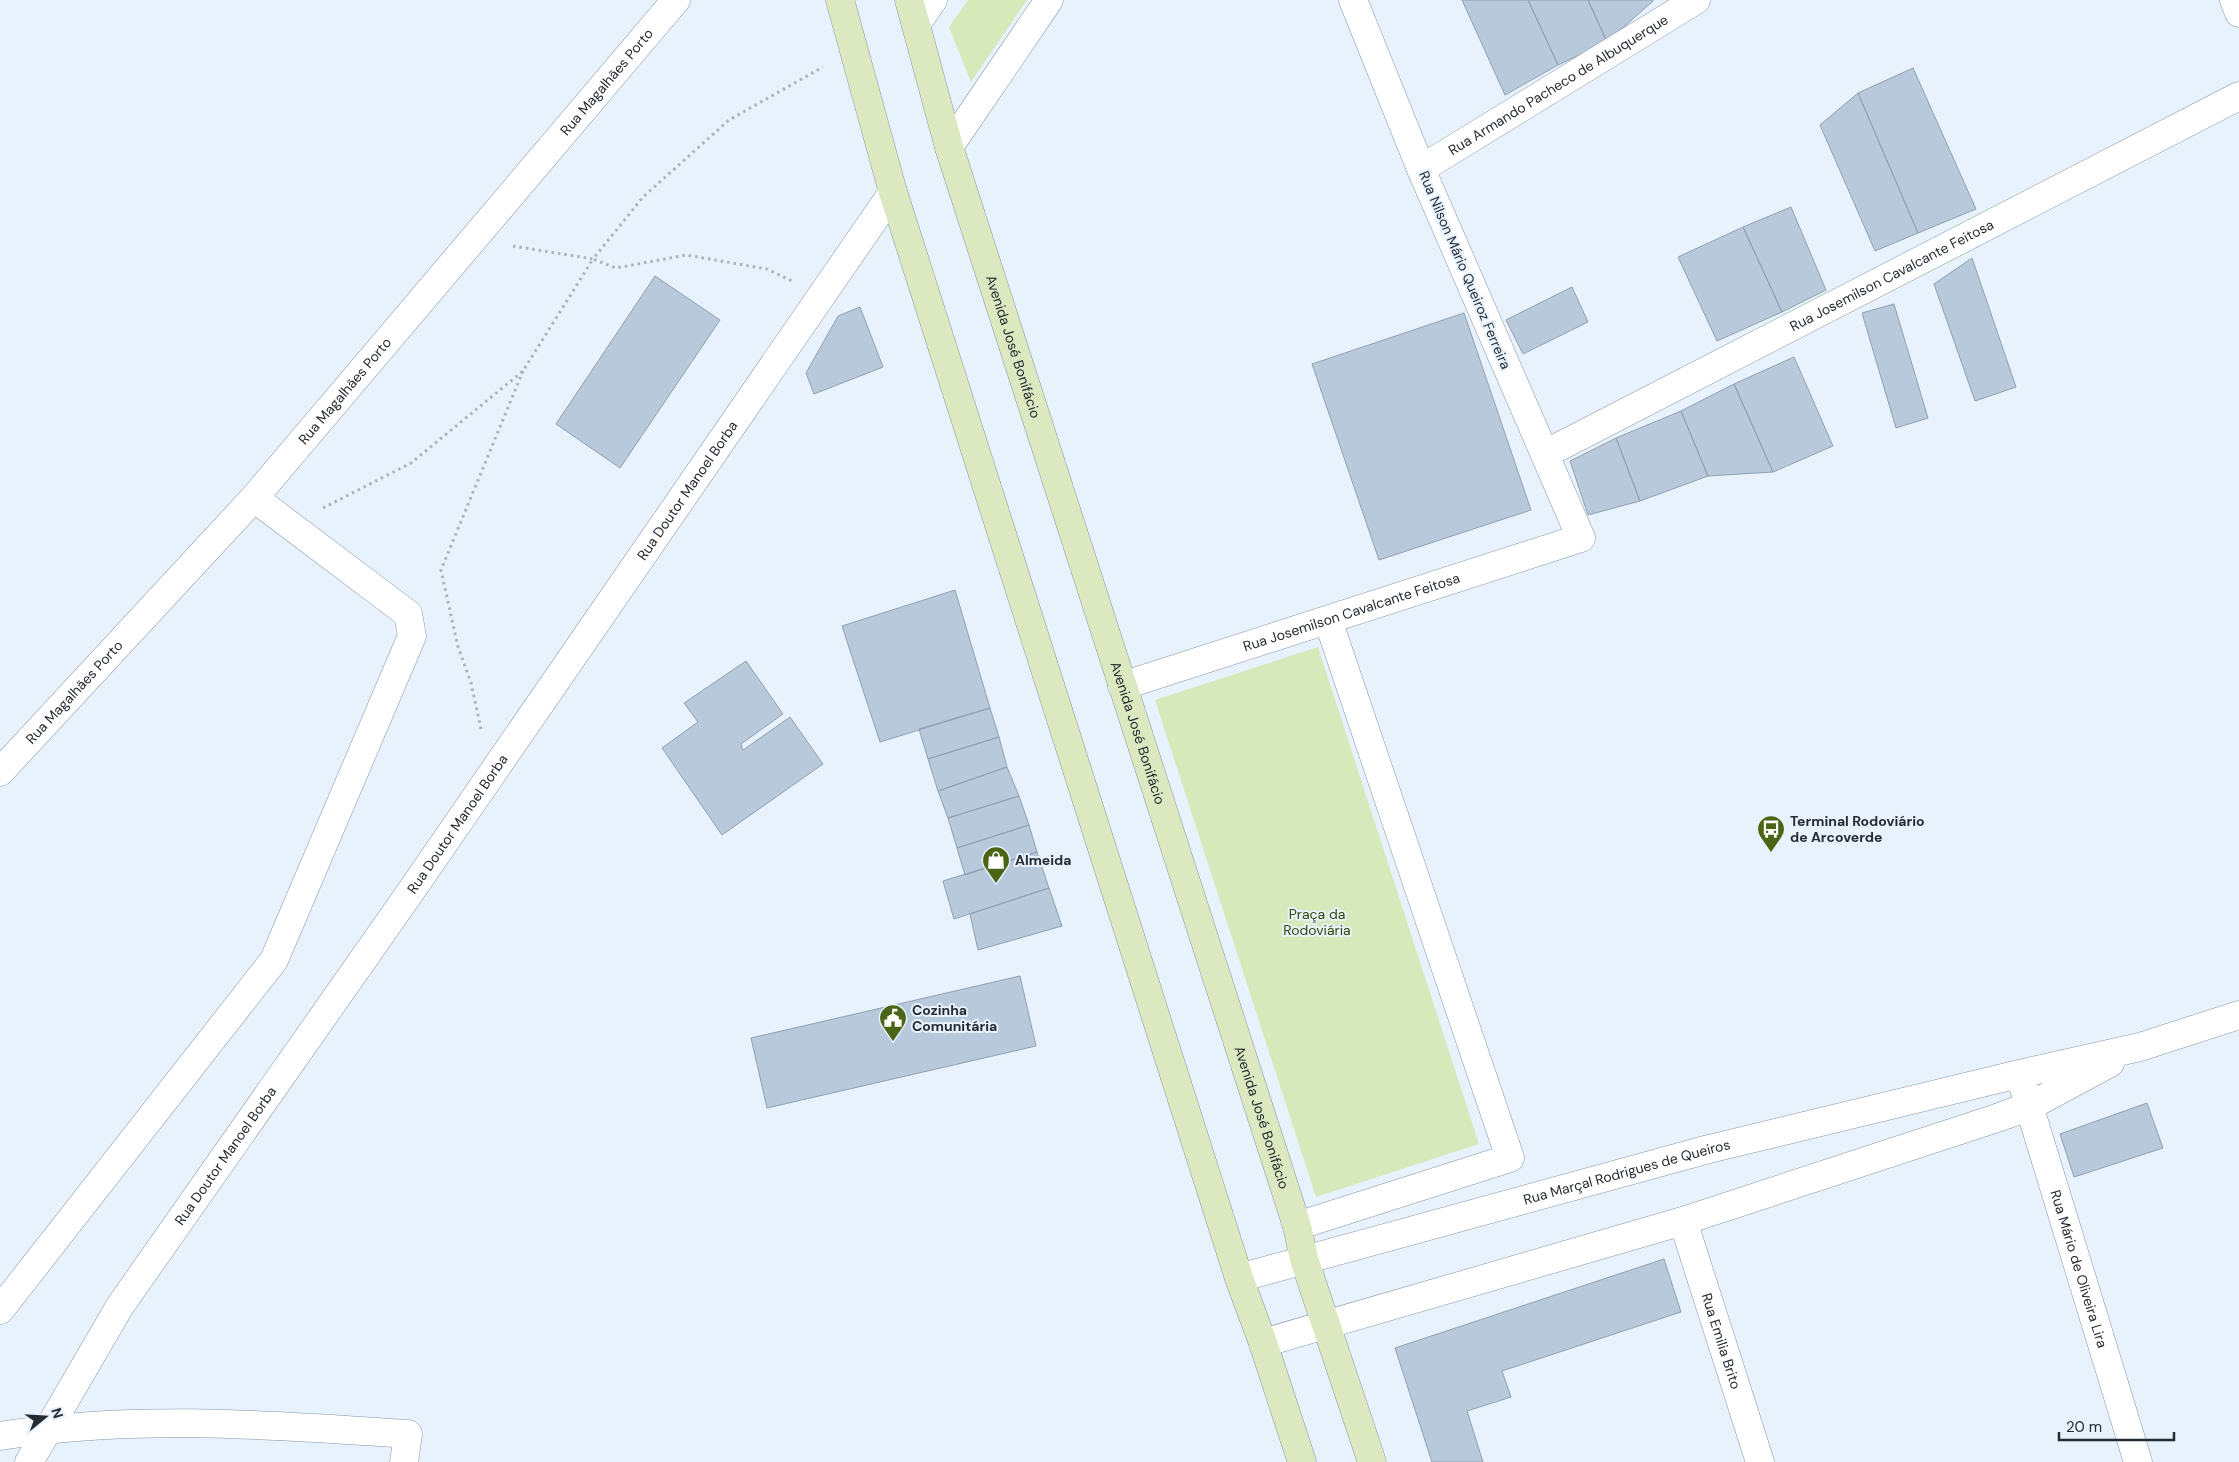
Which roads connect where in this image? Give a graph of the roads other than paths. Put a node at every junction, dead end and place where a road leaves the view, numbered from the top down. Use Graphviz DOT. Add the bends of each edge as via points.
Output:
graph roads {
  1 [pos="676,0"];
  2 [pos="840,0"];
  3 [pos="933,0"];
  4 [pos="1050,0"];
  5 [pos="1353,0"];
  6 [pos="1696,0"];
  7 [pos="2234,0"];
  8 [pos="913,12"];
  9 [pos="2239,13"];
  10 [pos="2239,96"];
  11 [pos="949,147"];
  12 [pos="1421,168"];
  13 [pos="893,192"];
  14 [pos="1545,454"];
  15 [pos="254,498"];
  16 [pos="1581,538"];
  17 [pos="1328,620"];
  18 [pos="1122,686"];
  19 [pos="0,772"];
  20 [pos="2239,1015"];
  21 [pos="2140,1048"];
  22 [pos="2018,1074"];
  23 [pos="2030,1106"];
  24 [pos="1683,1221"];
  25 [pos="1297,1226"];
  26 [pos="1304,1259"];
  27 [pos="1239,1278"];
  28 [pos="0,1310"];
  29 [pos="1326,1324"];
  30 [pos="1263,1343"];
  31 [pos="50,1428"];
  32 [pos="0,1436"];
  33 [pos="30,1462"];
  34 [pos="404,1462"];
  35 [pos="1302,1462"];
  36 [pos="1372,1462"];
  37 [pos="1760,1462"];
  38 [pos="2138,1462"];
  1 -- 15 [label="street, Rua Magalhães Porto"];
  2 -- 13 [label="main road"];
  3 -- 8 [label="street"];
  4 -- 11 [label="street"];
  5 -- 12 [label="street, Rua Nilson Mário Queiroz Ferreira"];
  6 -- 12 [label="street, Rua Armando Pacheco de Albuquerque"];
  7 -- 9 [label="street"];
  8 -- 11 [label="main road, Avenida José Bonifácio"];
  10 -- 14 [label="street, Rua Josemilson Cavalcante Feitosa"];
  11 -- 18 [label="main road, Avenida José Bonifácio"];
  12 -- 14 [label="street, Rua Nilson Mário Queiroz Ferreira"];
  13 -- 27 [label="main road"];
  13 -- 31 [label="street, Rua Doutor Manoel Borba" via="409,894 120,1306"];
  14 -- 16 [label="street, Rua Nilson Mário Queiroz Ferreira"];
  15 -- 19 [label="street, Rua Magalhães Porto"];
  15 -- 28 [label="street" via="408,614 412,636 274,960"];
  16 -- 17 [label="street, Rua Josemilson Cavalcante Feitosa"];
  17 -- 18 [label="street, Rua Josemilson Cavalcante Feitosa"];
  17 -- 25 [label="street" via="1510,1158"];
  18 -- 25 [label="main road, Avenida José Bonifácio"];
  20 -- 21 [label="street"];
  21 -- 22 [label="street, Rua Marçal Rodrigues de Queiros"];
  21 -- 23 [label="street"];
  22 -- 23 [label="street, Rua Mário de Oliveira Lira"];
  22 -- 26 [label="street, Rua Marçal Rodrigues de Queiros" via="1709,1149"];
  23 -- 24 [label="street"];
  23 -- 38 [label="street, Rua Mário de Oliveira Lira"];
  24 -- 29 [label="street"];
  24 -- 37 [label="street, Rua Emilia Brito"];
  25 -- 26 [label="main road, Avenida José Bonifácio"];
  26 -- 27 [label="street, Rua Marçal Rodrigues de Queiros"];
  26 -- 29 [label="main road, Avenida José Bonifácio"];
  27 -- 30 [label="main road"];
  29 -- 30 [label="street"];
  29 -- 36 [label="main road, Avenida José Bonifácio"];
  30 -- 35 [label="main road"];
  31 -- 32 [label="street"];
  31 -- 33 [label="street, Rua Doutor Manoel Borba"];
  31 -- 34 [label="street" via="226,1423 408,1434"];
}
